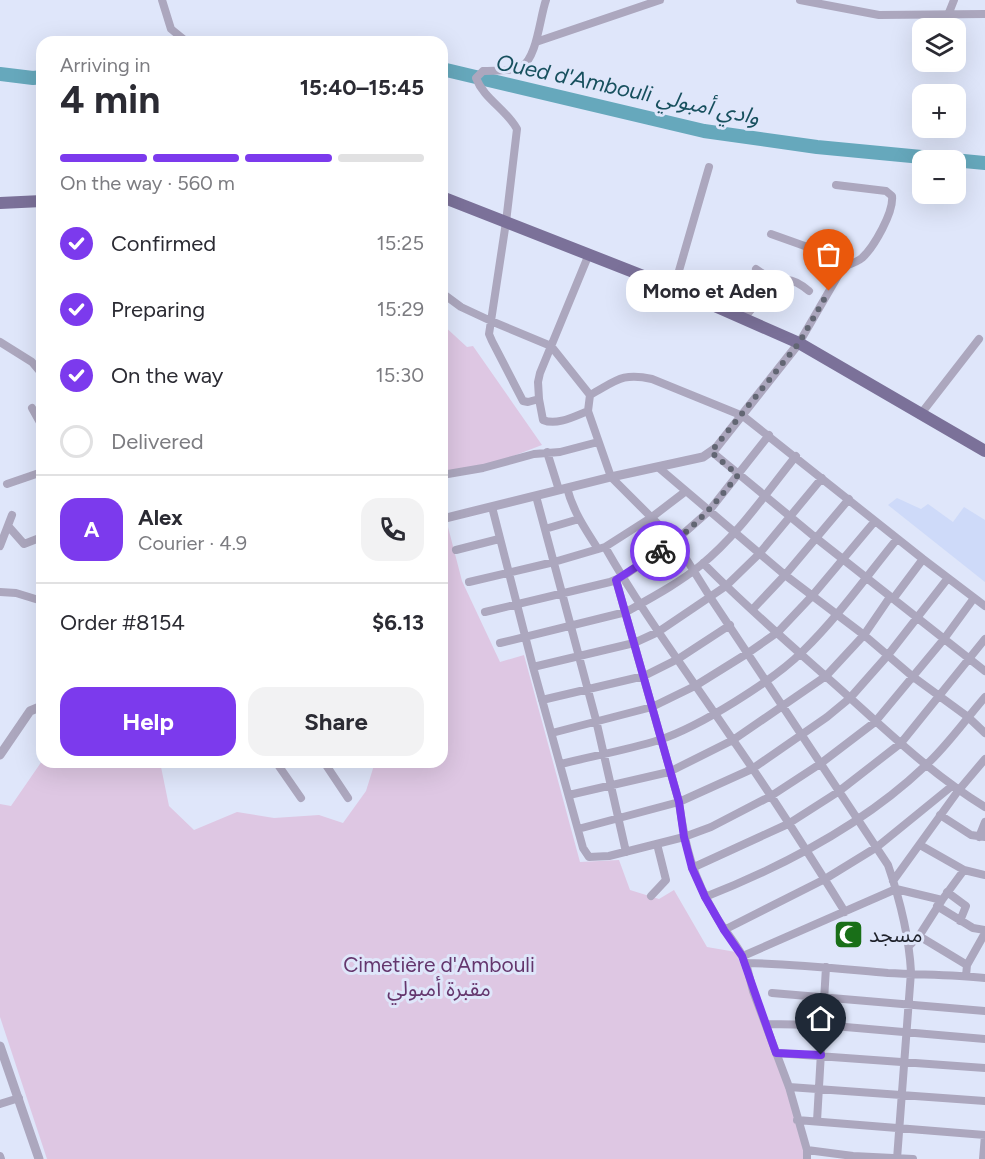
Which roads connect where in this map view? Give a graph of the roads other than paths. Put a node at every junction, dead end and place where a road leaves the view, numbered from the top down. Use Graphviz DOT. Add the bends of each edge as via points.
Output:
graph roads {
  1 [pos="162,0"];
  2 [pos="660,0"];
  3 [pos="800,0"];
  4 [pos="954,0"];
  5 [pos="545,1"];
  6 [pos="985,14"];
  7 [pos="948,15"];
  8 [pos="180,36"];
  9 [pos="536,42"];
  10 [pos="709,167"];
  11 [pos="836,185"];
  12 [pos="448,199"];
  13 [pos="36,201"];
  14 [pos="0,203"];
  15 [pos="506,222"];
  16 [pos="771,234"];
  17 [pos="589,254"];
  18 [pos="840,268"];
  19 [pos="756,269"];
  20 [pos="773,284"];
  21 [pos="674,288"];
  22 [pos="809,291"];
  23 [pos="448,297"];
  24 [pos="744,318"];
  25 [pos="491,321"];
  26 [pos="979,339"];
  27 [pos="0,342"];
  28 [pos="799,343"];
  29 [pos="551,346"];
  30 [pos="36,367"];
  31 [pos="590,395"];
  32 [pos="539,399"];
  33 [pos="32,408"];
  34 [pos="588,411"];
  35 [pos="36,415"];
  36 [pos="920,415"];
  37 [pos="743,416"];
  38 [pos="769,435"];
  39 [pos="598,442"];
  40 [pos="985,451"];
  41 [pos="547,452"];
  42 [pos="711,452"];
  43 [pos="796,456"];
  44 [pos="659,468"];
  45 [pos="36,474"];
  46 [pos="448,474"];
  47 [pos="738,475"];
  48 [pos="611,477"];
  49 [pos="822,478"];
  50 [pos="7,484"];
  51 [pos="563,489"];
  52 [pos="686,491"];
  53 [pos="536,496"];
  54 [pos="764,496"];
  55 [pos="849,499"];
  56 [pos="492,507"];
  57 [pos="709,511"];
  58 [pos="12,516"];
  59 [pos="790,516"];
  60 [pos="652,517"];
  61 [pos="448,518"];
  62 [pos="579,519"];
  63 [pos="875,521"];
  64 [pos="9,527"];
  65 [pos="546,529"];
  66 [pos="734,532"];
  67 [pos="816,538"];
  68 [pos="36,539"];
  69 [pos="500,539"];
  70 [pos="897,539"];
  71 [pos="675,541"];
  72 [pos="0,546"];
  73 [pos="602,548"];
  74 [pos="456,550"];
  75 [pos="759,554"];
  76 [pos="843,558"];
  77 [pos="923,559"];
  78 [pos="554,562"];
  79 [pos="703,563"];
  80 [pos="694,570"];
  81 [pos="508,572"];
  82 [pos="785,575"];
  83 [pos="866,577"];
  84 [pos="619,578"];
  85 [pos="948,578"];
  86 [pos="469,582"];
  87 [pos="726,586"];
  88 [pos="0,592"];
  89 [pos="561,592"];
  90 [pos="812,596"];
  91 [pos="710,597"];
  92 [pos="892,598"];
  93 [pos="974,598"];
  94 [pos="36,599"];
  95 [pos="641,604"];
  96 [pos="516,605"];
  97 [pos="985,606"];
  98 [pos="752,610"];
  99 [pos="484,612"];
  100 [pos="626,612"];
  101 [pos="837,615"];
  102 [pos="917,618"];
  103 [pos="730,625"];
  104 [pos="569,626"];
  105 [pos="658,632"];
  106 [pos="778,632"];
  107 [pos="864,635"];
  108 [pos="525,636"];
  109 [pos="944,639"];
  110 [pos="985,639"];
  111 [pos="500,642"];
  112 [pos="634,643"];
  113 [pos="747,653"];
  114 [pos="801,653"];
  115 [pos="888,655"];
  116 [pos="578,657"];
  117 [pos="678,659"];
  118 [pos="969,659"];
  119 [pos="533,667"];
  120 [pos="985,671"];
  121 [pos="644,676"];
  122 [pos="826,676"];
  123 [pos="912,676"];
  124 [pos="766,680"];
  125 [pos="695,686"];
  126 [pos="586,689"];
  127 [pos="939,697"];
  128 [pos="985,697"];
  129 [pos="850,698"];
  130 [pos="542,700"];
  131 [pos="652,707"];
  132 [pos="783,707"];
  133 [pos="36,708"];
  134 [pos="714,714"];
  135 [pos="968,717"];
  136 [pos="596,720"];
  137 [pos="875,722"];
  138 [pos="552,733"];
  139 [pos="985,733"];
  140 [pos="802,734"];
  141 [pos="661,739"];
  142 [pos="733,740"];
  143 [pos="901,743"];
  144 [pos="603,754"];
  145 [pos="0,755"];
  146 [pos="984,763"];
  147 [pos="561,764"];
  148 [pos="820,764"];
  149 [pos="926,765"];
  150 [pos="280,768"];
  151 [pos="328,768"];
  152 [pos="752,769"];
  153 [pos="669,772"];
  154 [pos="610,785"];
  155 [pos="955,788"];
  156 [pos="838,792"];
  157 [pos="569,795"];
  158 [pos="771,796"];
  159 [pos="301,798"];
  160 [pos="348,798"];
  161 [pos="679,802"];
  162 [pos="985,807"];
  163 [pos="940,815"];
  164 [pos="619,819"];
  165 [pos="858,820"];
  166 [pos="985,822"];
  167 [pos="788,824"];
  168 [pos="578,829"];
  169 [pos="684,837"];
  170 [pos="982,837"];
  171 [pos="657,844"];
  172 [pos="920,844"];
  173 [pos="877,847"];
  174 [pos="805,850"];
  175 [pos="626,852"];
  176 [pos="692,868"];
  177 [pos="964,870"];
  178 [pos="983,876"];
  179 [pos="825,879"];
  180 [pos="895,885"];
  181 [pos="947,892"];
  182 [pos="651,896"];
  183 [pos="705,897"];
  184 [pos="939,903"];
  185 [pos="845,912"];
  186 [pos="960,921"];
  187 [pos="724,930"];
  188 [pos="985,932"];
  189 [pos="919,936"];
  190 [pos="909,946"];
  191 [pos="744,959"];
  192 [pos="968,965"];
  193 [pos="825,967"];
  194 [pos="911,972"];
  195 [pos="966,976"];
  196 [pos="985,978"];
  197 [pos="772,993"];
  198 [pos="823,996"];
  199 [pos="908,1004"];
  200 [pos="985,1011"];
  201 [pos="766,1024"];
  202 [pos="822,1025"];
  203 [pos="906,1033"];
  204 [pos="985,1039"];
  205 [pos="0,1046"];
  206 [pos="776,1053"];
  207 [pos="821,1055"];
  208 [pos="904,1061"];
  209 [pos="985,1068"];
  210 [pos="789,1087"];
  211 [pos="819,1088"];
  212 [pos="902,1094"];
  213 [pos="19,1098"];
  214 [pos="985,1101"];
  215 [pos="0,1104"];
  216 [pos="797,1120"];
  217 [pos="817,1120"];
  218 [pos="899,1127"];
  219 [pos="985,1135"];
  220 [pos="807,1150"];
  221 [pos="897,1158"];
  222 [pos="39,1159"];
  223 [pos="807,1159"];
  224 [pos="913,1159"];
  225 [pos="983,1159"];
  1 -- 8 [label="street" via="171,29"];
  2 -- 9 [label="street"];
  3 -- 7 [label="street" via="879,15"];
  4 -- 7 [label="street"];
  5 -- 9 [label="street"];
  6 -- 7 [label="street"];
  9 -- 15 [label="street" via="524,66 483,71 476,78 480,89 510,117 517,129"];
  10 -- 21 [label="street"];
  11 -- 18 [label="street" via="886,191 893,204 889,218 861,259"];
  12 -- 15 [label="main road"];
  13 -- 14 [label="main road"];
  15 -- 17 [label="main road"];
  15 -- 25 [label="street"];
  16 -- 18 [label="street" via="830,255"];
  17 -- 21 [label="main road"];
  17 -- 29 [label="street"];
  18 -- 28 [label="street"];
  19 -- 20 [label="street"];
  20 -- 22 [label="street" via="787,279"];
  20 -- 24 [label="street"];
  21 -- 24 [label="main road"];
  23 -- 25 [label="street"];
  24 -- 28 [label="main road"];
  25 -- 29 [label="street"];
  25 -- 32 [label="street" via="492,341 524,401"];
  26 -- 36 [label="street"];
  27 -- 30 [label="street"];
  28 -- 36 [label="main road"];
  28 -- 37 [label="street"];
  29 -- 31 [label="street"];
  29 -- 32 [label="street" via="540,373"];
  31 -- 34 [label="street"];
  31 -- 37 [label="street" via="621,378 637,375"];
  32 -- 34 [label="street" via="543,420 549,422"];
  33 -- 35 [label="street"];
  34 -- 39 [label="street"];
  36 -- 40 [label="main road"];
  37 -- 38 [label="street"];
  37 -- 42 [label="street"];
  38 -- 43 [label="street"];
  38 -- 47 [label="street"];
  39 -- 41 [label="street"];
  39 -- 48 [label="street"];
  41 -- 46 [label="street"];
  41 -- 51 [label="street"];
  42 -- 44 [label="street"];
  42 -- 47 [label="street"];
  43 -- 49 [label="street"];
  43 -- 54 [label="street"];
  44 -- 48 [label="street"];
  44 -- 52 [label="street"];
  45 -- 50 [label="street"];
  47 -- 54 [label="street"];
  47 -- 57 [label="street"];
  48 -- 51 [label="street"];
  48 -- 60 [label="street"];
  49 -- 55 [label="street"];
  49 -- 59 [label="street"];
  51 -- 53 [label="street"];
  51 -- 62 [label="street"];
  52 -- 57 [label="street"];
  52 -- 60 [label="street"];
  53 -- 56 [label="street"];
  53 -- 65 [label="street"];
  54 -- 59 [label="street"];
  54 -- 66 [label="street"];
  55 -- 63 [label="street"];
  55 -- 67 [label="street"];
  56 -- 61 [label="street"];
  56 -- 69 [label="street"];
  57 -- 66 [label="street"];
  57 -- 71 [label="street"];
  58 -- 64 [label="street"];
  59 -- 67 [label="street"];
  59 -- 75 [label="street"];
  60 -- 71 [label="street"];
  60 -- 73 [label="street"];
  62 -- 65 [label="street"];
  62 -- 73 [label="street"];
  63 -- 70 [label="street"];
  63 -- 76 [label="street"];
  64 -- 68 [label="street" via="24,544"];
  64 -- 72 [label="street"];
  65 -- 78 [label="street"];
  66 -- 75 [label="street"];
  66 -- 79 [label="street"];
  67 -- 76 [label="street"];
  67 -- 82 [label="street"];
  69 -- 74 [label="street"];
  69 -- 81 [label="street"];
  70 -- 77 [label="street"];
  70 -- 83 [label="street"];
  71 -- 80 [label="street"];
  71 -- 84 [label="street"];
  73 -- 78 [label="street"];
  73 -- 84 [label="street"];
  75 -- 82 [label="street"];
  75 -- 87 [label="street"];
  76 -- 83 [label="street"];
  76 -- 90 [label="street"];
  77 -- 85 [label="street"];
  77 -- 92 [label="street"];
  78 -- 81 [label="street"];
  78 -- 89 [label="street"];
  79 -- 80 [label="street"];
  79 -- 87 [label="street"];
  80 -- 91 [label="street"];
  80 -- 95 [label="street"];
  81 -- 86 [label="street"];
  81 -- 96 [label="street"];
  82 -- 90 [label="street"];
  82 -- 98 [label="street"];
  83 -- 92 [label="street"];
  83 -- 101 [label="street"];
  84 -- 89 [label="street"];
  84 -- 95 [label="street"];
  84 -- 100 [label="street"];
  85 -- 93 [label="street"];
  85 -- 102 [label="street"];
  87 -- 91 [label="street"];
  87 -- 98 [label="street"];
  88 -- 94 [label="street" via="16,592"];
  89 -- 96 [label="street"];
  89 -- 104 [label="street"];
  90 -- 101 [label="street"];
  90 -- 106 [label="street"];
  91 -- 103 [label="street"];
  91 -- 105 [label="street"];
  92 -- 102 [label="street"];
  92 -- 107 [label="street"];
  93 -- 97 [label="street"];
  93 -- 109 [label="street"];
  95 -- 100 [label="street"];
  95 -- 105 [label="street"];
  96 -- 99 [label="street"];
  96 -- 108 [label="street"];
  98 -- 106 [label="street"];
  100 -- 104 [label="street"];
  100 -- 112 [label="street"];
  101 -- 107 [label="street"];
  101 -- 114 [label="street"];
  102 -- 109 [label="street"];
  102 -- 115 [label="street"];
  103 -- 113 [label="street"];
  103 -- 117 [label="street"];
  104 -- 108 [label="street"];
  104 -- 116 [label="street"];
  105 -- 112 [label="street"];
  105 -- 117 [label="street"];
  106 -- 113 [label="street"];
  106 -- 114 [label="street"];
  107 -- 115 [label="street"];
  107 -- 122 [label="street"];
  108 -- 111 [label="street"];
  108 -- 119 [label="street"];
  109 -- 118 [label="street"];
  109 -- 123 [label="street"];
  110 -- 118 [label="street"];
  112 -- 116 [label="street"];
  112 -- 121 [label="street"];
  113 -- 124 [label="street"];
  113 -- 125 [label="street"];
  114 -- 122 [label="street"];
  114 -- 124 [label="street"];
  115 -- 123 [label="street"];
  115 -- 129 [label="street"];
  116 -- 119 [label="street"];
  116 -- 126 [label="street"];
  117 -- 121 [label="street"];
  117 -- 125 [label="street"];
  118 -- 120 [label="street"];
  118 -- 127 [label="street"];
  119 -- 130 [label="street"];
  121 -- 126 [label="street"];
  121 -- 131 [label="street"];
  122 -- 129 [label="street"];
  122 -- 132 [label="street"];
  123 -- 127 [label="street"];
  123 -- 137 [label="street"];
  124 -- 132 [label="street"];
  124 -- 134 [label="street"];
  125 -- 131 [label="street"];
  125 -- 134 [label="street"];
  126 -- 130 [label="street"];
  126 -- 136 [label="street"];
  127 -- 135 [label="street"];
  127 -- 143 [label="street"];
  128 -- 135 [label="street"];
  129 -- 137 [label="street"];
  129 -- 140 [label="street"];
  130 -- 138 [label="street"];
  131 -- 136 [label="street"];
  131 -- 141 [label="street"];
  132 -- 140 [label="street"];
  132 -- 142 [label="street"];
  133 -- 145 [label="street" via="30,711"];
  134 -- 141 [label="street"];
  134 -- 142 [label="street"];
  135 -- 139 [label="street"];
  135 -- 149 [label="street"];
  136 -- 138 [label="street"];
  136 -- 144 [label="street"];
  137 -- 143 [label="street"];
  137 -- 148 [label="street"];
  138 -- 147 [label="street"];
  140 -- 148 [label="street"];
  140 -- 152 [label="street"];
  141 -- 144 [label="street"];
  141 -- 153 [label="street"];
  142 -- 152 [label="street"];
  142 -- 153 [label="street"];
  143 -- 149 [label="street"];
  143 -- 156 [label="street"];
  144 -- 147 [label="street"];
  144 -- 154 [label="street"];
  146 -- 155 [label="street"];
  147 -- 157 [label="street"];
  148 -- 156 [label="street"];
  148 -- 158 [label="street"];
  149 -- 155 [label="street"];
  149 -- 165 [label="street"];
  150 -- 159 [label="street"];
  151 -- 160 [label="street"];
  152 -- 158 [label="street"];
  152 -- 161 [label="street"];
  153 -- 154 [label="street"];
  153 -- 161 [label="street"];
  154 -- 157 [label="street"];
  154 -- 164 [label="street"];
  155 -- 162 [label="street"];
  155 -- 163 [label="street"];
  155 -- 173 [label="street"];
  156 -- 165 [label="street"];
  156 -- 167 [label="street"];
  157 -- 168 [label="street"];
  158 -- 167 [label="street"];
  158 -- 169 [label="street"];
  161 -- 164 [label="street"];
  161 -- 169 [label="street"];
  163 -- 170 [label="street" via="971,835"];
  163 -- 172 [label="street"];
  164 -- 168 [label="street"];
  164 -- 175 [label="street"];
  165 -- 173 [label="street"];
  165 -- 174 [label="street"];
  166 -- 170 [label="street"];
  167 -- 174 [label="street"];
  167 -- 176 [label="street"];
  168 -- 175 [label="street" via="589,857"];
  169 -- 171 [label="street"];
  169 -- 176 [label="street"];
  171 -- 175 [label="street"];
  171 -- 182 [label="street" via="666,880"];
  172 -- 177 [label="street"];
  172 -- 180 [label="street"];
  173 -- 179 [label="street"];
  173 -- 180 [label="street"];
  174 -- 179 [label="street"];
  174 -- 183 [label="street" via="760,875"];
  176 -- 183 [label="street"];
  177 -- 178 [label="street"];
  177 -- 181 [label="street"];
  179 -- 185 [label="street"];
  179 -- 187 [label="street"];
  180 -- 184 [label="street"];
  180 -- 185 [label="street"];
  180 -- 190 [label="street"];
  181 -- 184 [label="street"];
  181 -- 186 [label="street" via="966,906"];
  183 -- 187 [label="street"];
  184 -- 186 [label="street"];
  184 -- 189 [label="street"];
  185 -- 191 [label="street"];
  186 -- 188 [label="street"];
  187 -- 191 [label="street"];
  188 -- 192 [label="street"];
  189 -- 190 [label="street"];
  189 -- 192 [label="street"];
  190 -- 194 [label="street"];
  191 -- 193 [label="street"];
  191 -- 201 [label="street"];
  192 -- 195 [label="street"];
  193 -- 194 [label="street"];
  193 -- 198 [label="street"];
  194 -- 195 [label="street"];
  194 -- 199 [label="street"];
  195 -- 196 [label="street"];
  197 -- 198 [label="street"];
  198 -- 199 [label="street"];
  198 -- 202 [label="street"];
  199 -- 200 [label="street"];
  199 -- 203 [label="street"];
  201 -- 202 [label="street"];
  201 -- 206 [label="street"];
  202 -- 203 [label="street"];
  202 -- 207 [label="street"];
  203 -- 204 [label="street"];
  203 -- 208 [label="street"];
  205 -- 213 [label="street"];
  206 -- 207 [label="street"];
  206 -- 210 [label="street"];
  207 -- 208 [label="street"];
  207 -- 211 [label="street"];
  208 -- 209 [label="street"];
  208 -- 212 [label="street"];
  210 -- 211 [label="street"];
  210 -- 216 [label="street"];
  211 -- 212 [label="street"];
  211 -- 217 [label="street"];
  212 -- 214 [label="street"];
  212 -- 218 [label="street"];
  213 -- 215 [label="street"];
  213 -- 222 [label="street"];
  216 -- 217 [label="street"];
  216 -- 220 [label="street"];
  217 -- 218 [label="street"];
  218 -- 219 [label="street"];
  218 -- 221 [label="street"];
  219 -- 225 [label="street"];
  220 -- 221 [label="street"];
  220 -- 223 [label="street"];
  221 -- 224 [label="street"];
}
